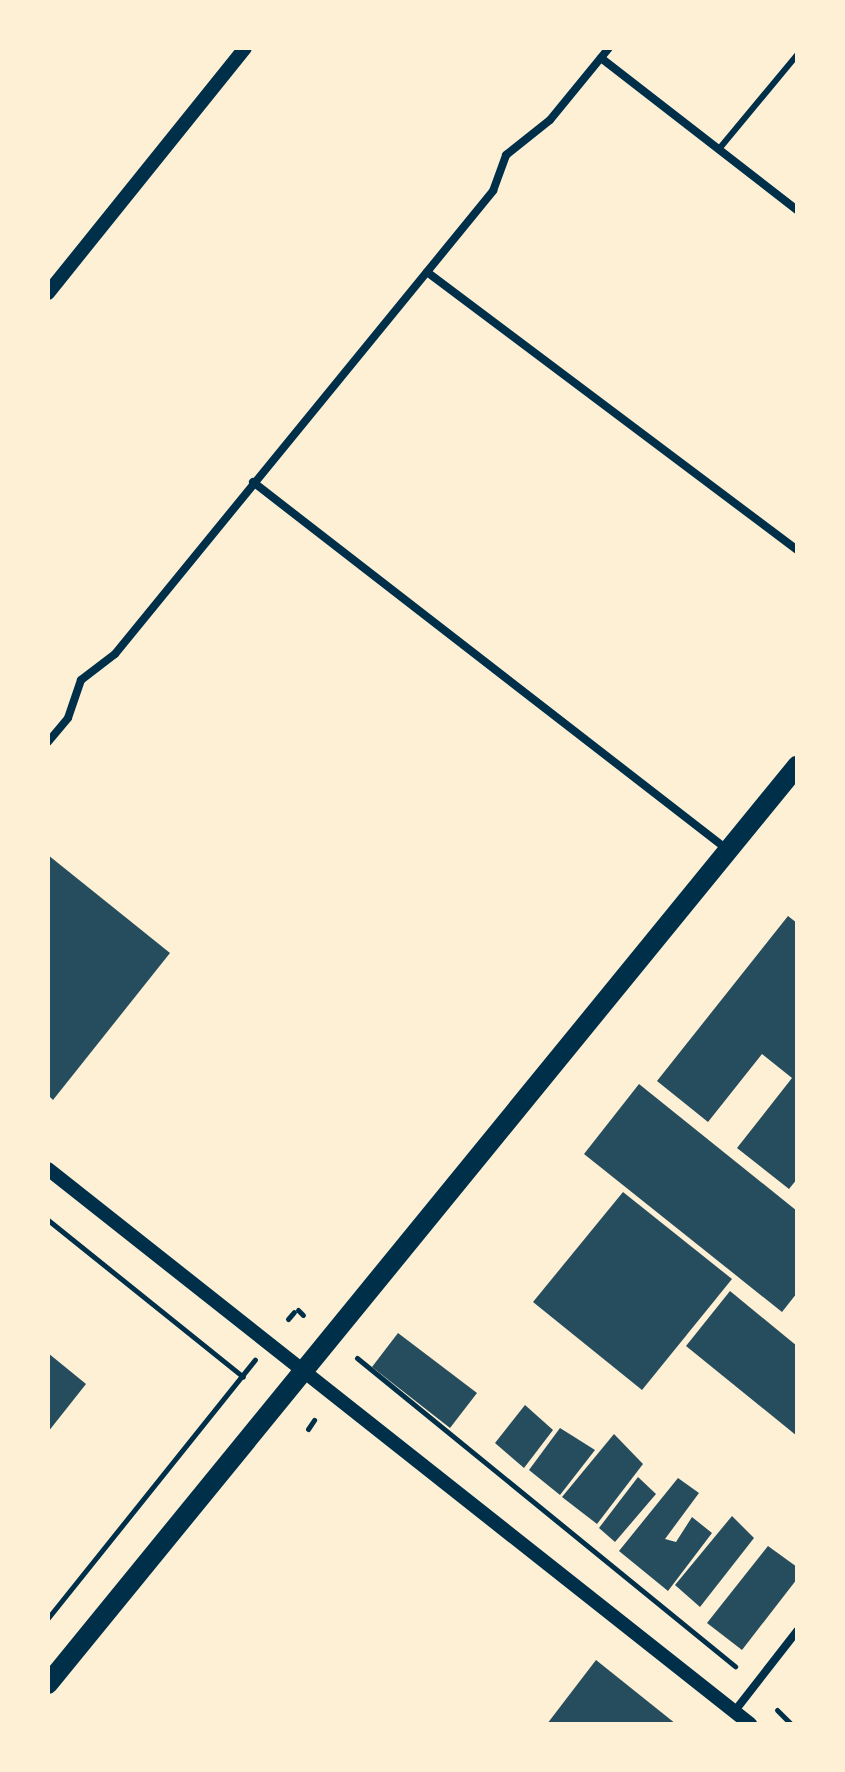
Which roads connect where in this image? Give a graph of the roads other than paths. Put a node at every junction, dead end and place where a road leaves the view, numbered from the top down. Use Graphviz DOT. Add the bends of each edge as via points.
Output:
graph roads {
  1 [pos="245,48"];
  2 [pos="609,48"];
  3 [pos="797,55"];
  4 [pos="601,58"];
  5 [pos="719,149"];
  6 [pos="797,210"];
  7 [pos="427,272"];
  8 [pos="48,293"];
  9 [pos="253,482"];
  10 [pos="797,550"];
  11 [pos="48,742"];
  12 [pos="797,766"];
  13 [pos="728,851"];
  14 [pos="48,1169"];
  15 [pos="302,1372"];
  16 [pos="797,1631"];
  17 [pos="48,1684"];
  18 [pos="734,1712"];
  19 [pos="750,1724"];
  1 -- 8 [label="street"];
  2 -- 4 [label="street"];
  3 -- 5 [label="lane"];
  4 -- 5 [label="street"];
  4 -- 7 [label="street" via="550,120 506,155 493,191"];
  5 -- 6 [label="street"];
  7 -- 9 [label="street"];
  7 -- 10 [label="street"];
  9 -- 11 [label="street" via="115,654 81,680 68,718"];
  9 -- 13 [label="street"];
  12 -- 13 [label="main road"];
  13 -- 15 [label="main road"];
  14 -- 15 [label="street"];
  15 -- 17 [label="main road"];
  15 -- 18 [label="street"];
  16 -- 18 [label="street"];
  18 -- 19 [label="street"];
}
